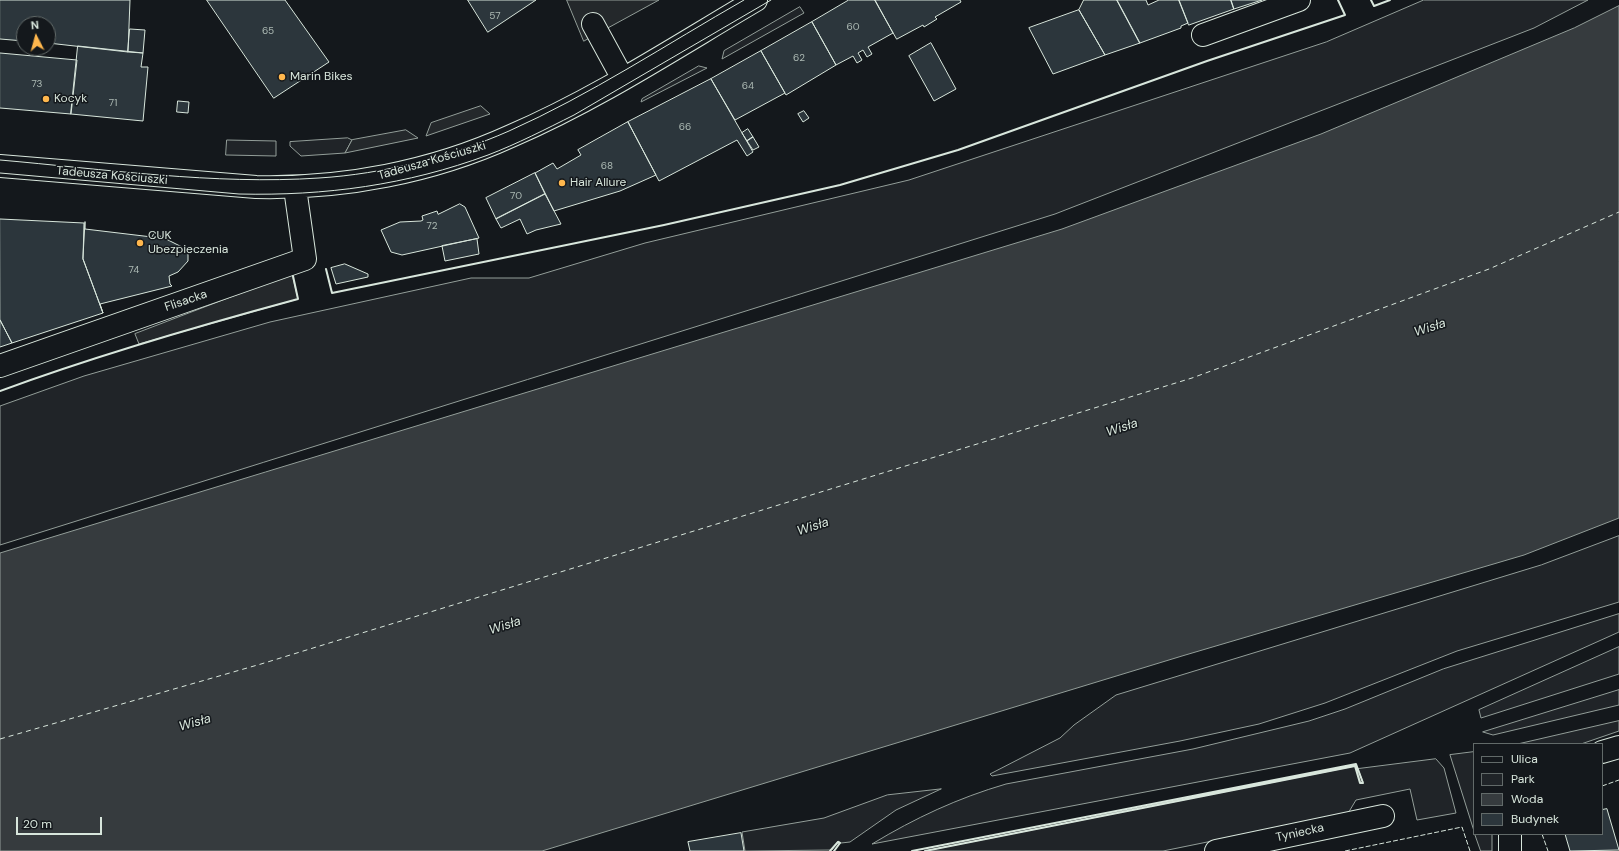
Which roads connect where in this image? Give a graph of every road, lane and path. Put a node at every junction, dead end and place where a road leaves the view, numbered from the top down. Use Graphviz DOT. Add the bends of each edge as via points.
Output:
graph roads {
  1 [pos="756,0"];
  2 [pos="1299,0"];
  3 [pos="593,24"];
  4 [pos="1203,35"];
  5 [pos="623,79"];
  6 [pos="0,166"];
  7 [pos="295,188"];
  8 [pos="0,366"];
  9 [pos="1619,747"];
  10 [pos="1603,752"];
  11 [pos="1383,816"];
  12 [pos="1510,835"];
  13 [pos="1216,851"];
  14 [pos="1510,851"];
  1 -- 5 [label="street, Tadeusza Kościuszki"];
  2 -- 4 [label="street"];
  3 -- 5 [label="street"];
  5 -- 7 [label="street, Tadeusza Kościuszki" via="566,110 479,149 386,175"];
  6 -- 7 [label="street, Tadeusza Kościuszki"];
  7 -- 8 [label="street, Flisacka" via="305,259"];
  9 -- 10 [label="street"];
  11 -- 13 [label="street, Tyniecka"];
  12 -- 14 [label="street"];
}
